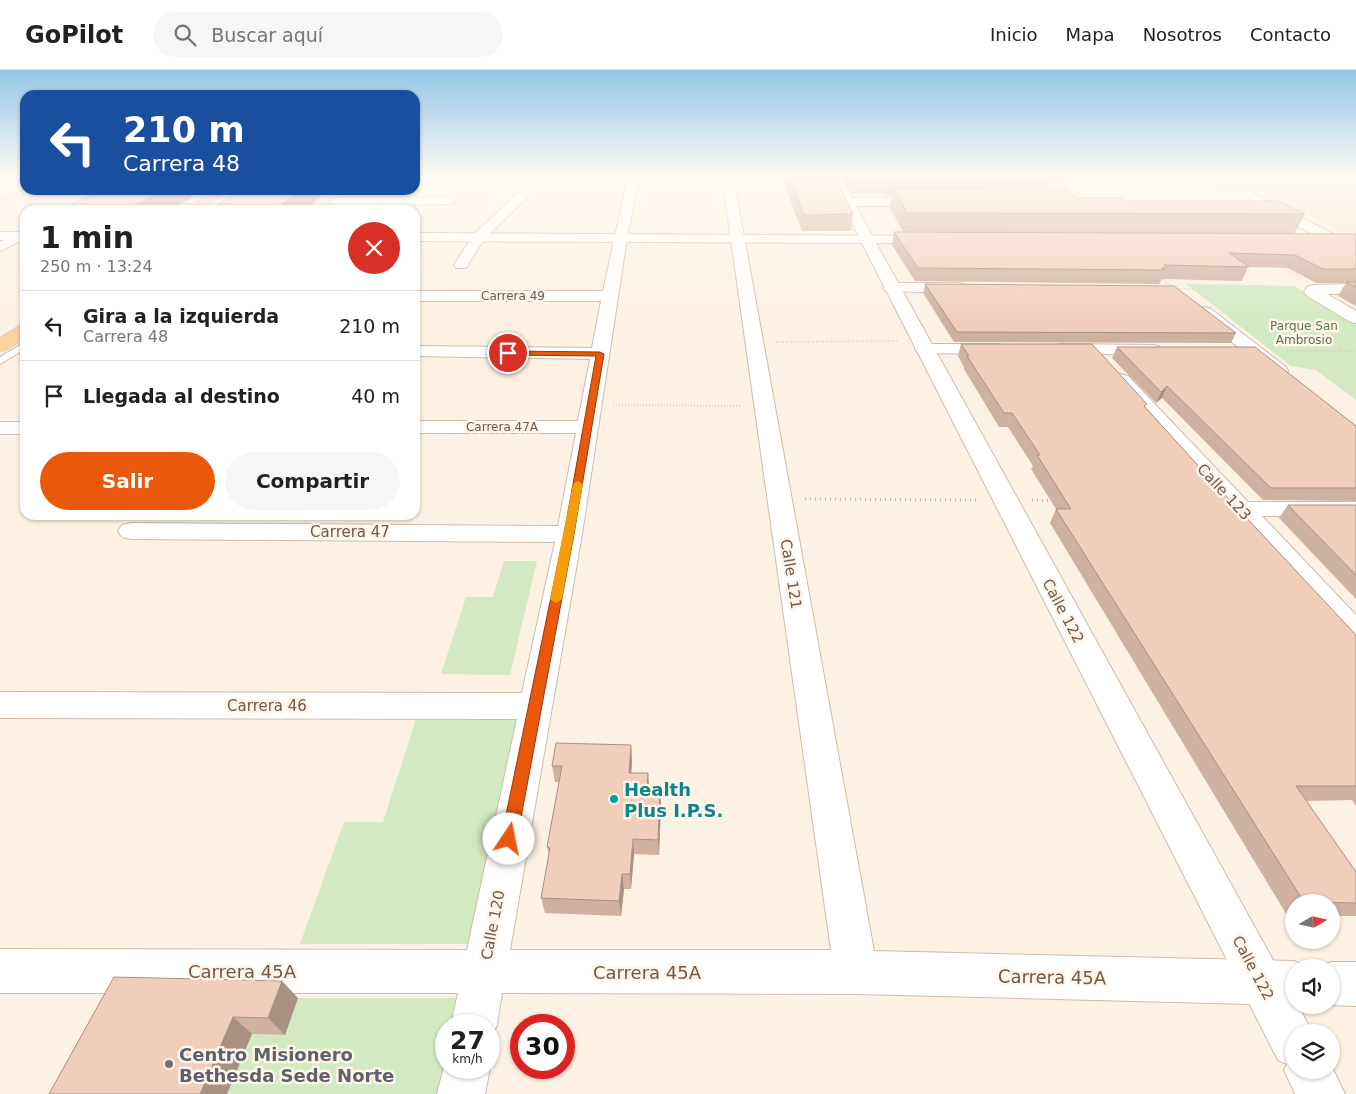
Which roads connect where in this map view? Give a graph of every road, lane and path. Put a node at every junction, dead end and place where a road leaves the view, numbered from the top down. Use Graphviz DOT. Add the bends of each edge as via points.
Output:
graph roads {
  1 [pos="493,224"];
  2 [pos="623,224"];
  3 [pos="735,224"];
  4 [pos="859,224"];
  5 [pos="1307,224"];
  6 [pos="0,236"];
  7 [pos="20,236"];
  8 [pos="420,236"];
  9 [pos="479,237"];
  10 [pos="20,238"];
  11 [pos="620,238"];
  12 [pos="738,238"];
  13 [pos="867,239"];
  14 [pos="948,240"];
  15 [pos="1307,240"];
  16 [pos="0,247"];
  17 [pos="461,264"];
  18 [pos="1280,266"];
  19 [pos="1160,277"];
  20 [pos="891,288"];
  21 [pos="979,288"];
  22 [pos="1321,288"];
  23 [pos="1356,289"];
  24 [pos="1186,293"];
  25 [pos="420,296"];
  26 [pos="611,296"];
  27 [pos="1356,318"];
  28 [pos="20,331"];
  29 [pos="20,332"];
  30 [pos="755,342"];
  31 [pos="922,345"];
  32 [pos="0,346"];
  33 [pos="1014,349"];
  34 [pos="1043,349"];
  35 [pos="1093,350"];
  36 [pos="1169,350"];
  37 [pos="1226,351"];
  38 [pos="1254,351"];
  39 [pos="1356,351"];
  40 [pos="420,352"];
  41 [pos="600,354"];
  42 [pos="0,361"];
  43 [pos="1293,382"];
  44 [pos="765,406"];
  45 [pos="590,416"];
  46 [pos="420,427"];
  47 [pos="0,428"];
  48 [pos="20,428"];
  49 [pos="1240,509"];
  50 [pos="1356,509"];
  51 [pos="131,531"];
  52 [pos="569,534"];
  53 [pos="1356,634"];
  54 [pos="0,705"];
  55 [pos="535,706"];
  56 [pos="0,971"];
  57 [pos="484,972"];
  58 [pos="856,972"];
  59 [pos="1277,983"];
  60 [pos="1340,984"];
  61 [pos="1356,984"];
  62 [pos="476,1014"];
  63 [pos="1288,1024"];
  64 [pos="464,1079"];
  65 [pos="1313,1079"];
  66 [pos="461,1094"];
  67 [pos="1321,1094"];
  1 -- 9 [label="street"];
  2 -- 11 [label="street, Calle 120"];
  3 -- 12 [label="street, Calle 121"];
  4 -- 13 [label="street, Calle 122"];
  5 -- 15 [label="street" via="1342,240"];
  6 -- 7 [label="street"];
  8 -- 9 [label="street"];
  9 -- 11 [label="street"];
  9 -- 17 [label="street"];
  10 -- 16 [label="street"];
  11 -- 12 [label="street"];
  11 -- 26 [label="street, Calle 120"];
  12 -- 13 [label="street"];
  12 -- 30 [label="street, Calle 121"];
  13 -- 14 [label="street"];
  13 -- 20 [label="street, Calle 122"];
  18 -- 22 [label="path"];
  19 -- 24 [label="path"];
  20 -- 21 [label="street"];
  20 -- 31 [label="street, Calle 122"];
  22 -- 23 [label="street"];
  22 -- 27 [label="street" via="1312,292"];
  24 -- 38 [label="street"];
  25 -- 26 [label="street, Carrera 49"];
  26 -- 41 [label="street, Calle 120"];
  28 -- 32 [label="main road"];
  29 -- 42 [label="lane"];
  30 -- 31 [label="path"];
  30 -- 44 [label="street, Calle 121"];
  31 -- 33 [label="street"];
  31 -- 59 [label="street, Calle 122"];
  34 -- 35 [label="street"];
  35 -- 36 [label="street"];
  35 -- 49 [label="street, Calle 123"];
  37 -- 38 [label="street"];
  38 -- 39 [label="path"];
  38 -- 43 [label="street"];
  40 -- 41 [label="street"];
  41 -- 45 [label="street, Calle 120"];
  44 -- 45 [label="path"];
  44 -- 58 [label="street, Calle 121"];
  45 -- 46 [label="street, Carrera 47A"];
  45 -- 52 [label="street, Calle 120"];
  47 -- 48 [label="street"];
  49 -- 50 [label="street"];
  49 -- 53 [label="street, Calle 123"];
  51 -- 52 [label="street, Carrera 47"];
  52 -- 55 [label="street, Calle 120"];
  54 -- 55 [label="street, Carrera 46"];
  55 -- 57 [label="street, Calle 120"];
  56 -- 57 [label="street, Carrera 45A"];
  57 -- 58 [label="street, Carrera 45A"];
  57 -- 62 [label="street, Calle 120"];
  58 -- 59 [label="street, Carrera 45A"];
  59 -- 63 [label="street, Calle 122"];
  60 -- 61 [label="street"];
  64 -- 66 [label="street"];
  65 -- 67 [label="street"];
}
